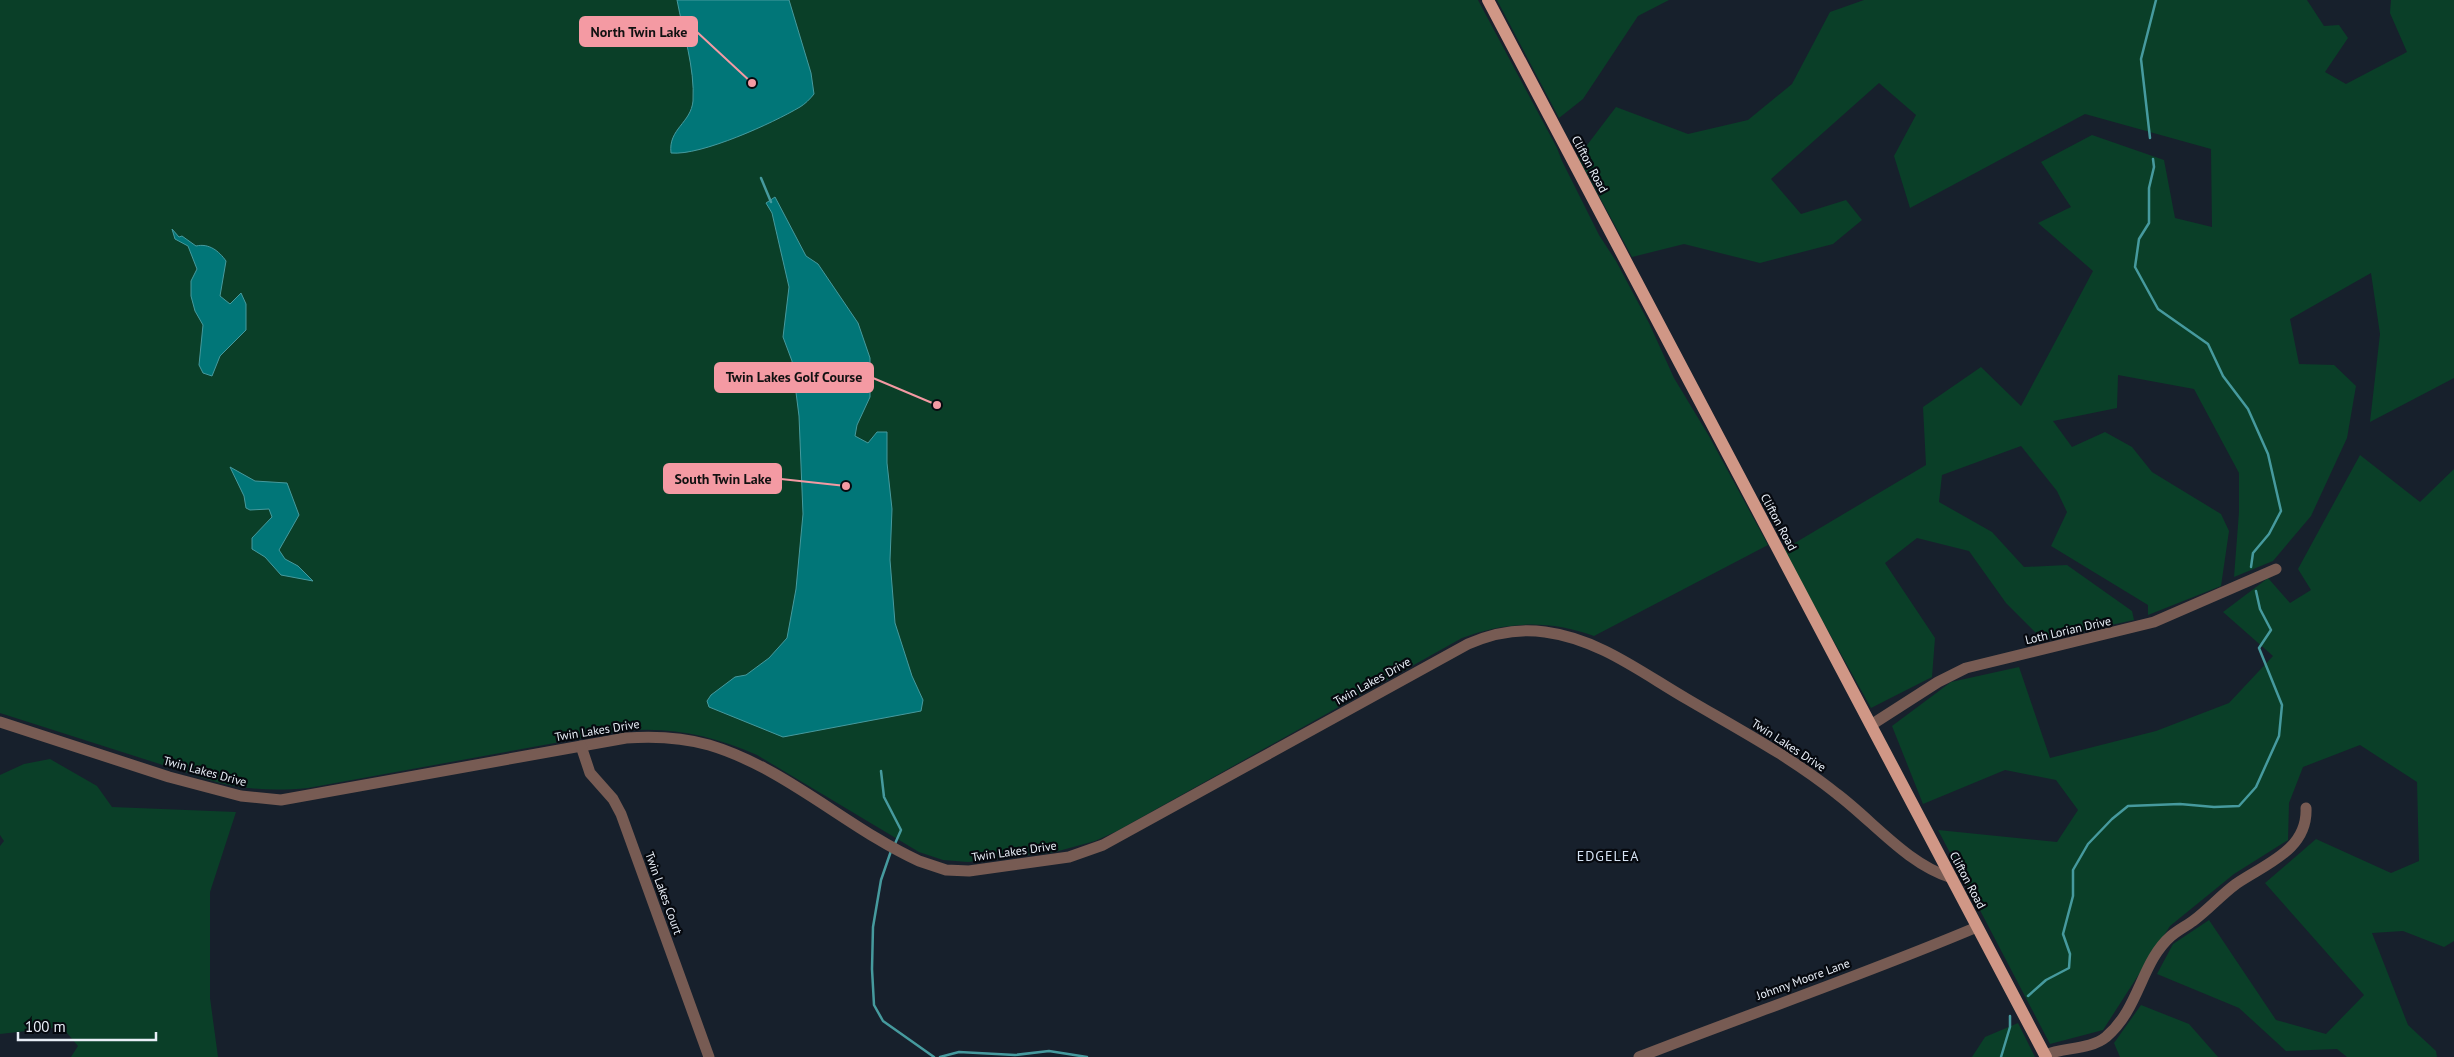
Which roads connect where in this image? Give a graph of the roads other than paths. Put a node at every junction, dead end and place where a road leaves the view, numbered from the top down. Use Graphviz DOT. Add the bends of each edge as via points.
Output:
graph roads {
  1 [pos="1488,0"];
  2 [pos="2276,569"];
  3 [pos="0,722"];
  4 [pos="1870,725"];
  5 [pos="581,746"];
  6 [pos="2306,808"];
  7 [pos="1952,878"];
  8 [pos="1977,927"];
  9 [pos="2046,1056"];
  10 [pos="710,1057"];
  11 [pos="1639,1057"];
  1 -- 4 [label="main road, Clifton Road"];
  2 -- 4 [label="street, Loth Lorian Drive" via="2154,622 1966,668"];
  3 -- 5 [label="street, Twin Lakes Drive" via="169,777 241,796 280,800"];
  4 -- 7 [label="main road, Clifton Road"];
  5 -- 7 [label="street, Twin Lakes Drive" via="648,736 708,745 778,778 902,852 934,866 958,871 1084,853 1136,828 1468,644 1496,634 1527,630 1575,639 1616,656 1801,767 1924,867"];
  5 -- 10 [label="street, Twin Lakes Court" via="590,772 621,814"];
  6 -- 9 [label="street" via="2304,828 2290,849 2225,893 2160,948 2132,1004 2107,1036 2092,1044 2058,1049"];
  7 -- 8 [label="main road, Clifton Road"];
  8 -- 9 [label="main road, Clifton Road"];
  8 -- 11 [label="street, Johnny Moore Lane"];
}
